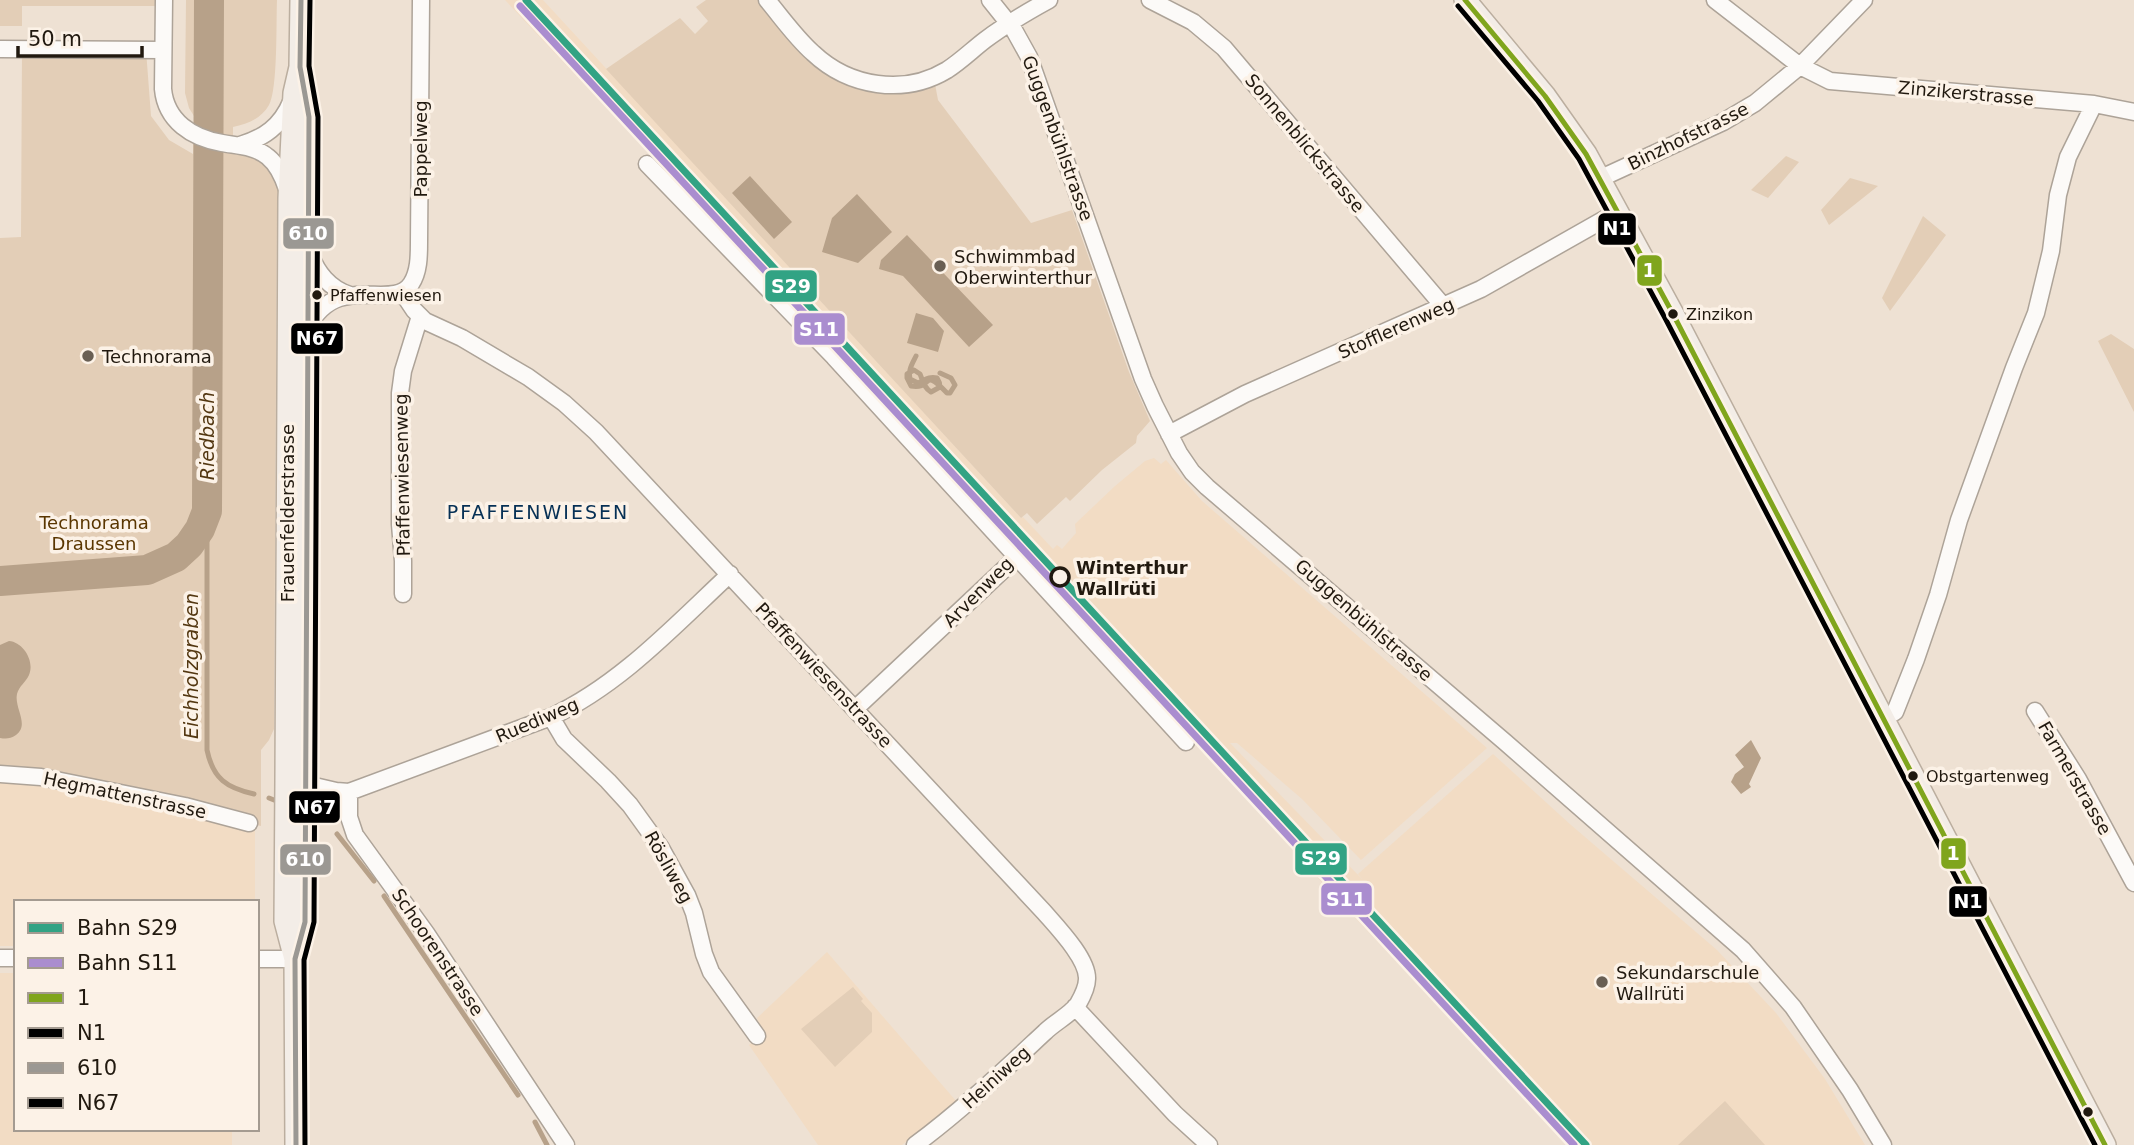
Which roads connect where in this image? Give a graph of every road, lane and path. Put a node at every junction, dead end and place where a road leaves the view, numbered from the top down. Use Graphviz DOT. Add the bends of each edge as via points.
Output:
graph roads {
  1 [pos="164,0"];
  2 [pos="301,0"];
  3 [pos="421,0"];
  4 [pos="767,0"];
  5 [pos="990,0"];
  6 [pos="1049,0"];
  7 [pos="1150,0"];
  8 [pos="1465,0"];
  9 [pos="1715,0"];
  10 [pos="1864,0"];
  11 [pos="1010,23"];
  12 [pos="0,49"];
  13 [pos="163,50"];
  14 [pos="300,66"];
  15 [pos="1801,66"];
  16 [pos="294,93"];
  17 [pos="2094,104"];
  18 [pos="2134,112"];
  19 [pos="240,145"];
  20 [pos="647,164"];
  21 [pos="1599,179"];
  22 [pos="289,198"];
  23 [pos="1617,212"];
  24 [pos="309,249"];
  25 [pos="402,292"];
  26 [pos="350,295"];
  27 [pos="1444,307"];
  28 [pos="420,316"];
  29 [pos="308,327"];
  30 [pos="1169,434"];
  31 [pos="1017,557"];
  32 [pos="730,574"];
  33 [pos="403,594"];
  34 [pos="855,709"];
  35 [pos="2035,711"];
  36 [pos="551,717"];
  37 [pos="1884,718"];
  38 [pos="1186,742"];
  39 [pos="0,774"];
  40 [pos="306,784"];
  41 [pos="349,792"];
  42 [pos="249,823"];
  43 [pos="2134,883"];
  44 [pos="259,959"];
  45 [pos="295,959"];
  46 [pos="1075,1007"];
  47 [pos="757,1036"];
  48 [pos="296,1145"];
  49 [pos="566,1145"];
  50 [pos="915,1145"];
  51 [pos="1209,1145"];
  52 [pos="1883,1145"];
  53 [pos="2105,1145"];
  1 -- 13 [label="street"];
  2 -- 14 [label="main road, Frauenfelderstrasse"];
  3 -- 25 [label="street, Pappelweg" via="419,254 414,279"];
  4 -- 11 [label="street" via="818,58 846,75 875,84 908,84 938,75"];
  5 -- 11 [label="street, Guggenbühlstrasse"];
  6 -- 11 [label="street"];
  7 -- 27 [label="street, Sonnenblickstrasse" via="1193,22 1224,48"];
  8 -- 21 [label="main road" via="1545,96"];
  9 -- 15 [label="street, Zinzikerstrasse"];
  10 -- 15 [label="street, Binzhofstrasse"];
  11 -- 30 [label="street, Guggenbühlstrasse" via="1030,57 1143,379"];
  12 -- 13 [label="street"];
  13 -- 19 [label="street" via="163,89 174,119 194,133"];
  14 -- 16 [label="main road, Frauenfelderstrasse"];
  14 -- 24 [label="main road, Frauenfelderstrasse" via="309,117"];
  15 -- 17 [label="street, Zinzikerstrasse" via="1830,81"];
  15 -- 21 [label="street, Binzhofstrasse" via="1723,122"];
  16 -- 19 [label="street" via="275,128"];
  16 -- 22 [label="main road, Frauenfelderstrasse"];
  17 -- 18 [label="street, Zinzikerstrasse"];
  17 -- 37 [label="street" via="2068,157 2036,313 1959,520 1916,659 1895,712"];
  19 -- 22 [label="street" via="269,158 282,176"];
  20 -- 31 [label="street, Arvenweg" via="834,357"];
  21 -- 23 [label="main road"];
  22 -- 45 [label="main road, Frauenfelderstrasse" via="285,921"];
  23 -- 27 [label="street, Stofflerenweg"];
  23 -- 37 [label="main road"];
  24 -- 26 [label="street" via="314,265 328,282"];
  24 -- 29 [label="main road, Frauenfelderstrasse"];
  25 -- 26 [label="street"];
  25 -- 28 [label="street, Pfaffenwiesenstrasse"];
  26 -- 29 [label="street" via="329,303"];
  27 -- 30 [label="street, Stofflerenweg" via="1245,394"];
  28 -- 32 [label="street, Pfaffenwiesenstrasse" via="513,367 564,403"];
  28 -- 33 [label="street, Pfaffenwiesenweg" via="400,393"];
  29 -- 40 [label="main road, Frauenfelderstrasse"];
  30 -- 52 [label="street, Guggenbühlstrasse" via="1186,465 1215,495 1731,938 1793,1007"];
  31 -- 34 [label="street, Arvenweg"];
  31 -- 38 [label="street"];
  32 -- 34 [label="street, Pfaffenwiesenstrasse"];
  32 -- 36 [label="street, Ruediweg" via="619,676"];
  34 -- 46 [label="street, Pfaffenwiesenstrasse" via="1067,940 1087,978"];
  35 -- 43 [label="street, Farmerstrasse"];
  36 -- 41 [label="street, Ruediweg"];
  36 -- 47 [label="street, Rösliweg" via="564,739 630,805 666,857 691,904 711,972"];
  37 -- 53 [label="main road"];
  39 -- 42 [label="street, Hegmattenstrasse" via="41,777"];
  40 -- 41 [label="street"];
  40 -- 45 [label="main road, Frauenfelderstrasse" via="304,925"];
  41 -- 49 [label="street, Schoorenstrasse" via="355,835 426,933"];
  44 -- 45 [label="street"];
  45 -- 48 [label="main road, Frauenfelderstrasse"];
  46 -- 50 [label="street, Heiniweg"];
  46 -- 51 [label="street"];
}
